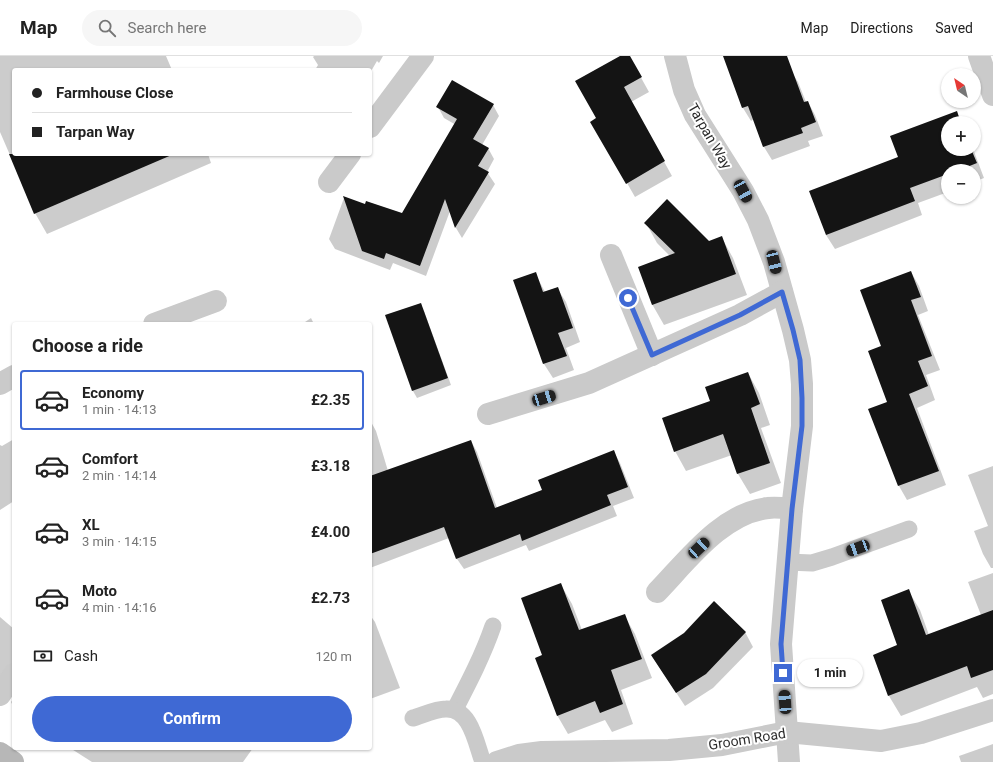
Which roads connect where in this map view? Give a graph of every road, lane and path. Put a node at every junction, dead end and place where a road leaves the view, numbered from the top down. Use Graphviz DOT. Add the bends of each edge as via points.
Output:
graph roads {
  1 [pos="424,56"];
  2 [pos="675,56"];
  3 [pos="979,56"];
  4 [pos="993,95"];
  5 [pos="372,124"];
  6 [pos="348,156"];
  7 [pos="329,182"];
  8 [pos="611,255"];
  9 [pos="782,292"];
  10 [pos="216,301"];
  11 [pos="159,322"];
  12 [pos="652,355"];
  13 [pos="12,377"];
  14 [pos="0,384"];
  15 [pos="488,414"];
  16 [pos="792,509"];
  17 [pos="909,529"];
  18 [pos="787,562"];
  19 [pos="657,592"];
  20 [pos="493,626"];
  21 [pos="12,677"];
  22 [pos="0,695"];
  23 [pos="455,709"];
  24 [pos="993,710"];
  25 [pos="413,718"];
  26 [pos="787,732"];
  27 [pos="483,762"];
  28 [pos="497,762"];
  29 [pos="789,762"];
  1 -- 5 [label="street"];
  2 -- 9 [label="street, Tarpan Way" via="684,90 695,115 743,191 758,220"];
  3 -- 4 [label="street"];
  6 -- 7 [label="street"];
  8 -- 12 [label="street"];
  9 -- 12 [label="street" via="740,315"];
  9 -- 16 [label="street, Tarpan Way" via="800,360 802,384 802,426"];
  10 -- 11 [label="street"];
  12 -- 15 [label="street" via="589,384"];
  13 -- 14 [label="street"];
  16 -- 18 [label="street, Tarpan Way"];
  16 -- 19 [label="street" via="768,508 752,511 719,529"];
  17 -- 18 [label="lane" via="832,557 812,562"];
  18 -- 26 [label="street, Tarpan Way" via="781,644"];
  20 -- 23 [label="lane" via="476,668"];
  21 -- 22 [label="street"];
  23 -- 25 [label="lane" via="445,709"];
  23 -- 27 [label="lane" via="469,724"];
  24 -- 26 [label="street, Groom Road" via="921,733 882,741"];
  26 -- 28 [label="street, Groom Road" via="722,745 669,750 542,752 519,755"];
  26 -- 29 [label="street, Tarpan Way"];
}
